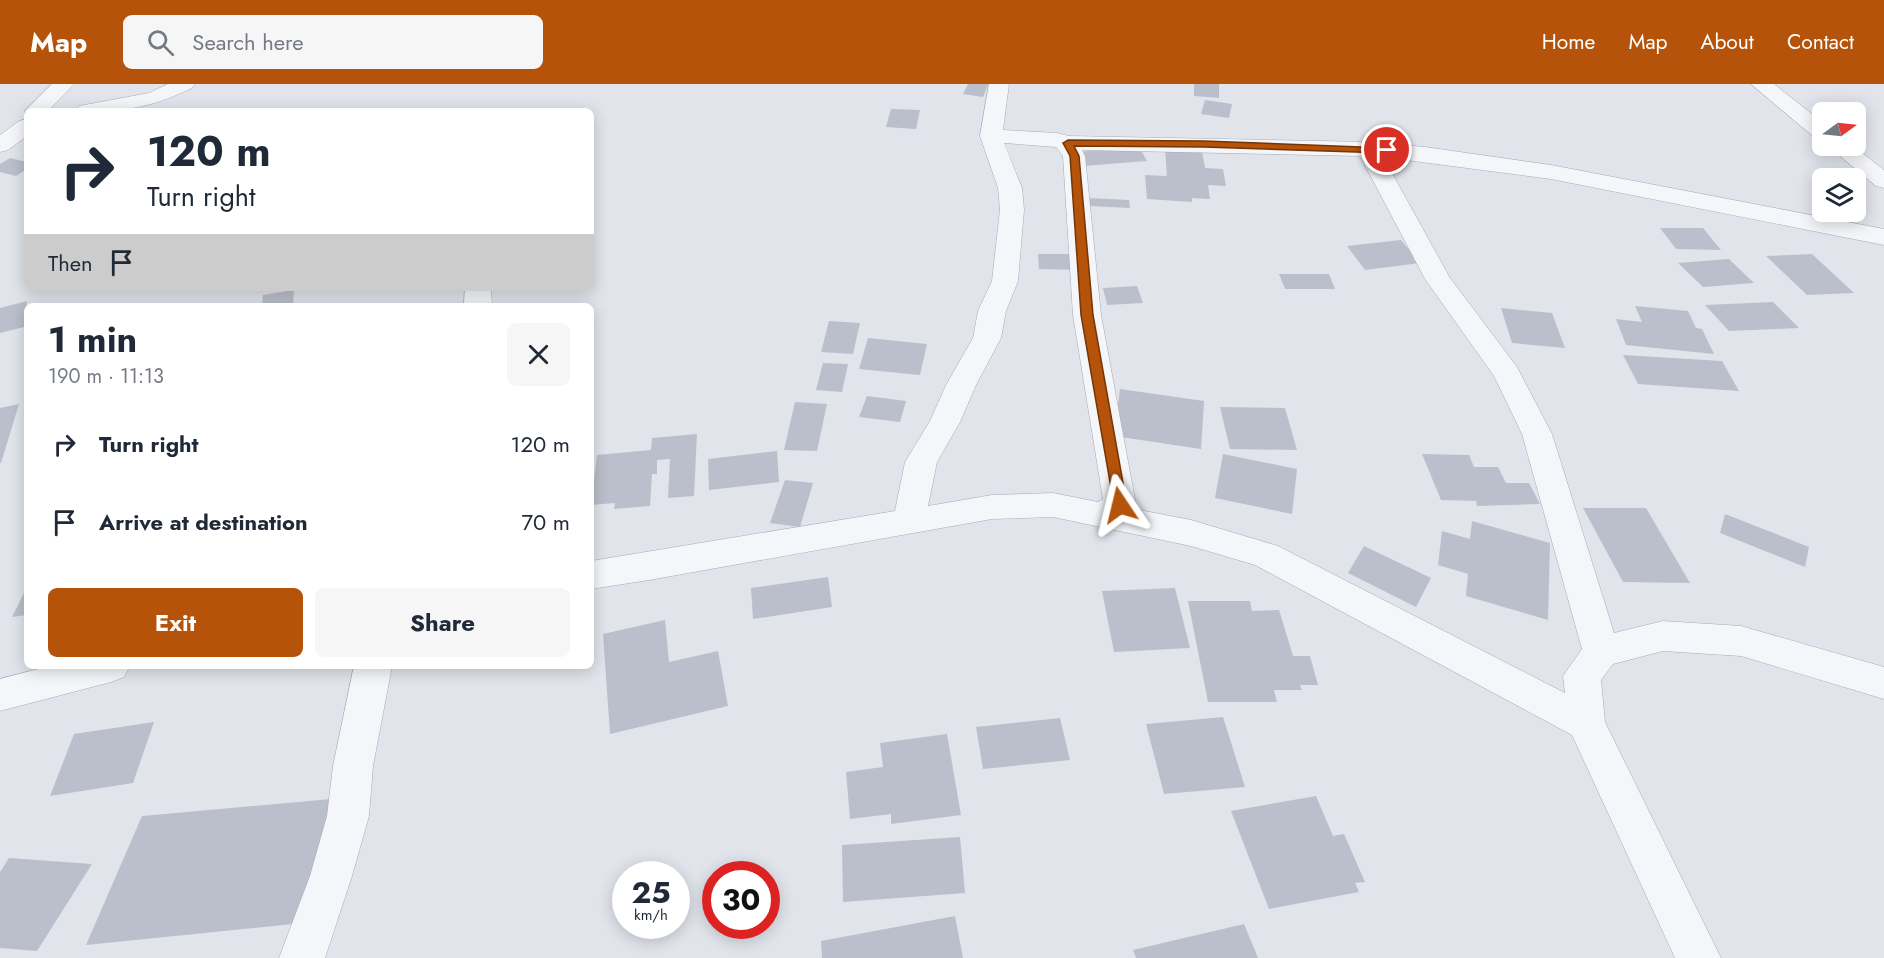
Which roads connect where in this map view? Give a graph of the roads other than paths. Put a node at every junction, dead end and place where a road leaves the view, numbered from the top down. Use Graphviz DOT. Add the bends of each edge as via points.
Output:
graph roads {
  1 [pos="64,84"];
  2 [pos="185,84"];
  3 [pos="999,84"];
  4 [pos="1761,84"];
  5 [pos="42,108"];
  6 [pos="103,108"];
  7 [pos="1812,124"];
  8 [pos="24,126"];
  9 [pos="991,136"];
  10 [pos="1068,143"];
  11 [pos="0,145"];
  12 [pos="1368,149"];
  13 [pos="1852,156"];
  14 [pos="1884,181"];
  15 [pos="1884,237"];
  16 [pos="1100,515"];
  17 [pos="910,521"];
  18 [pos="594,575"];
  19 [pos="1602,652"];
  20 [pos="100,669"];
  21 [pos="373,669"];
  22 [pos="1884,683"];
  23 [pos="0,695"];
  24 [pos="1586,723"];
  25 [pos="302,958"];
  26 [pos="1698,958"];
  1 -- 5 [label="street"];
  2 -- 6 [label="street" via="155,98"];
  3 -- 9 [label="street"];
  4 -- 7 [label="street"];
  8 -- 11 [label="street"];
  9 -- 10 [label="street"];
  9 -- 17 [label="street" via="1010,188 1012,210 1005,281 992,311 987,338 921,462"];
  10 -- 12 [label="street"];
  10 -- 16 [label="street" via="1074,156 1087,315 1120,505"];
  12 -- 15 [label="street" via="1551,172"];
  12 -- 19 [label="street" via="1438,279 1507,374 1537,434"];
  13 -- 14 [label="street"];
  16 -- 17 [label="street" via="1053,505 992,507"];
  16 -- 24 [label="street" via="1191,533 1266,555"];
  17 -- 18 [label="street"];
  19 -- 22 [label="street" via="1663,636 1741,642"];
  19 -- 24 [label="street" via="1582,676"];
  20 -- 23 [label="street"];
  21 -- 25 [label="street" via="353,766 348,816"];
  24 -- 26 [label="street"];
}
